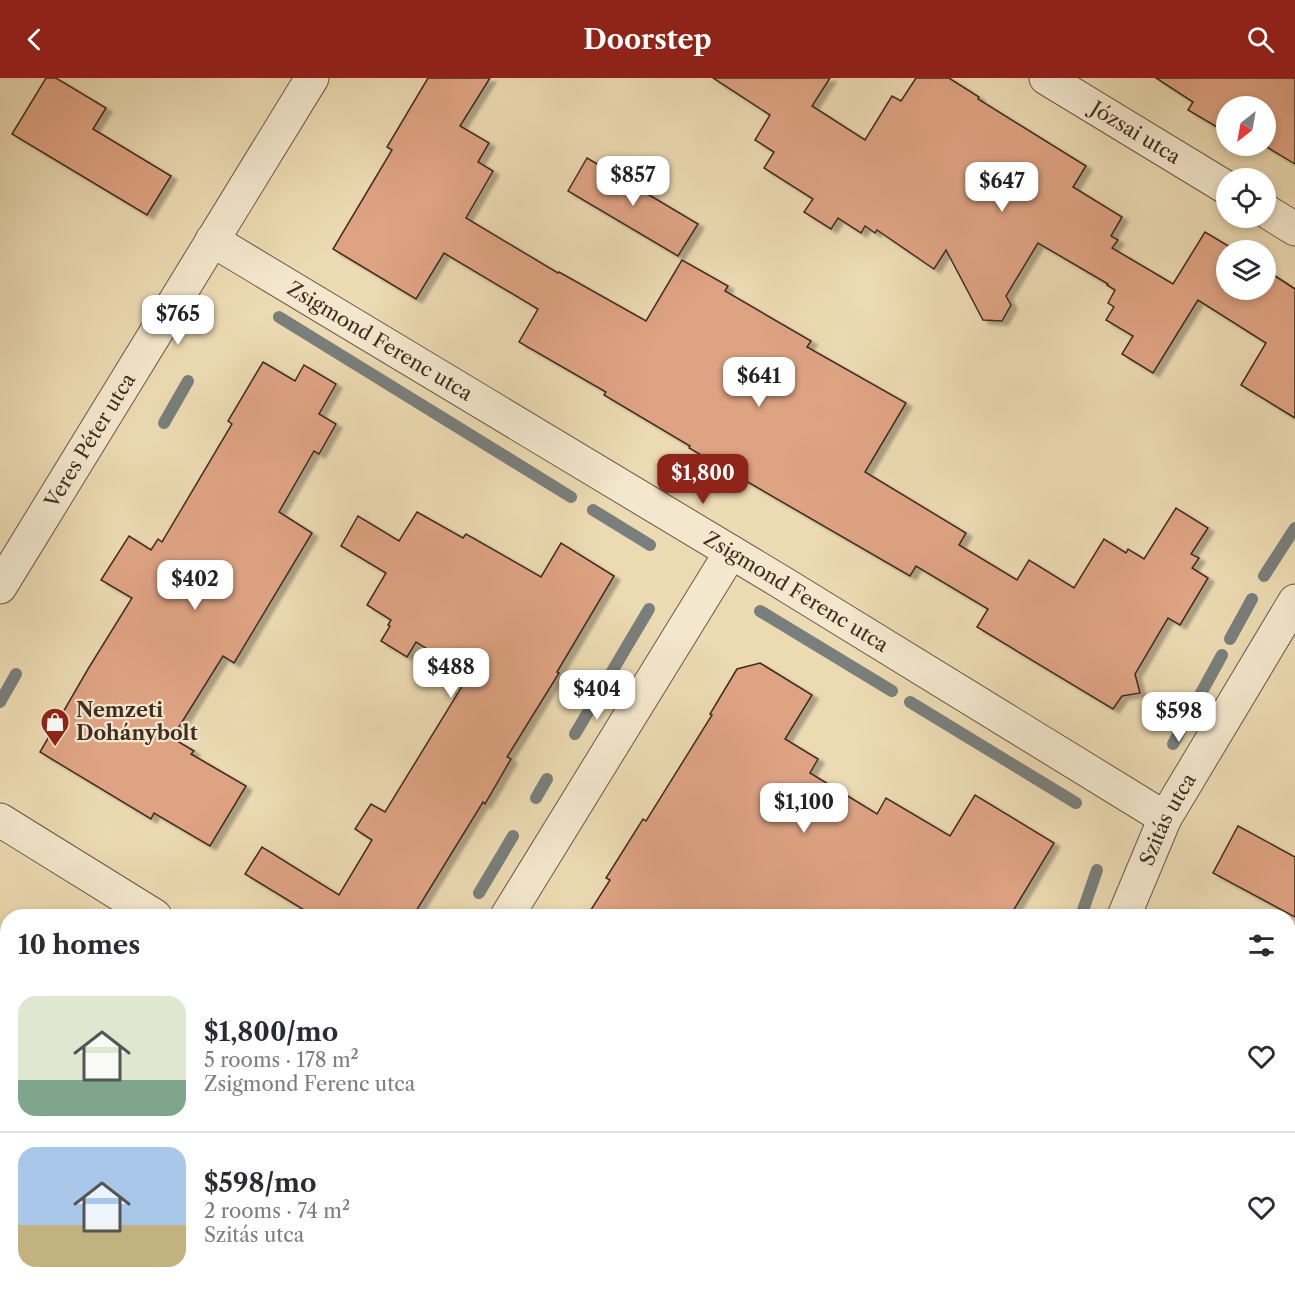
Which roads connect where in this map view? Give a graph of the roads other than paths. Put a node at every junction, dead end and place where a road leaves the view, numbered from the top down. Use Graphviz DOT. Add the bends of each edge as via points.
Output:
graph roads {
  1 [pos="312,78"];
  2 [pos="1046,78"];
  3 [pos="1216,181"];
  4 [pos="1276,217"];
  5 [pos="1295,229"];
  6 [pos="212,240"];
  7 [pos="731,552"];
  8 [pos="0,587"];
  9 [pos="1295,601"];
  10 [pos="1165,818"];
  11 [pos="0,820"];
  12 [pos="144,909"];
  13 [pos="511,909"];
  14 [pos="1127,909"];
  1 -- 6 [label="street, Veres Péter utca"];
  2 -- 3 [label="street, Józsai utca"];
  4 -- 5 [label="street"];
  6 -- 7 [label="street, Zsigmond Ferenc utca"];
  6 -- 8 [label="street, Veres Péter utca"];
  7 -- 10 [label="street, Zsigmond Ferenc utca"];
  7 -- 13 [label="street"];
  9 -- 10 [label="street, Szitás utca"];
  10 -- 14 [label="street, Szitás utca"];
  11 -- 12 [label="street"];
}
